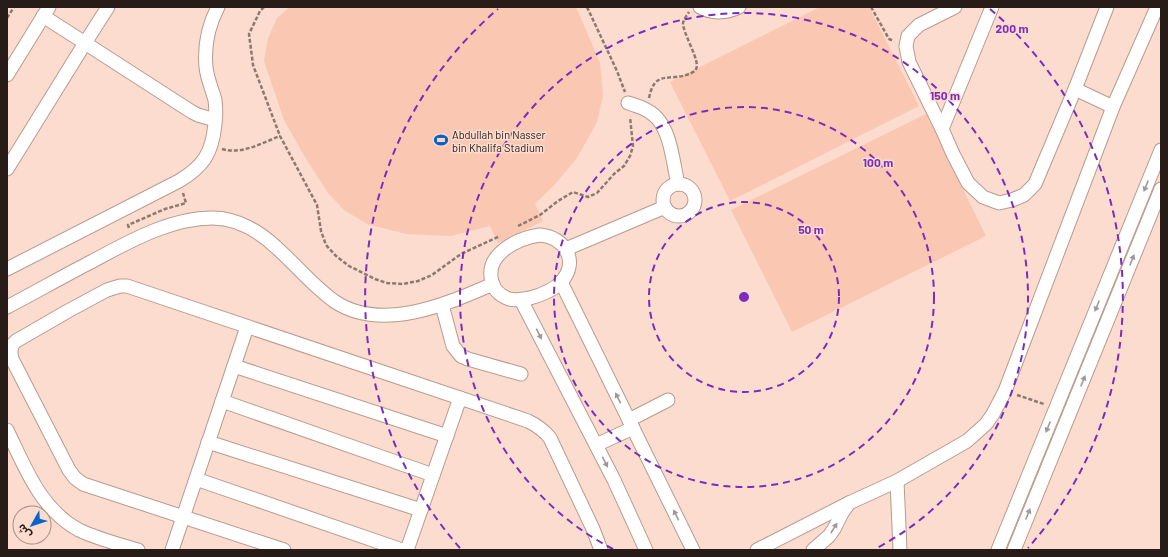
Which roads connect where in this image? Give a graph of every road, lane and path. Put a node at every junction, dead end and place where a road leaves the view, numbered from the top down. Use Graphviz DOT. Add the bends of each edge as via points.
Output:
graph roads {
  1 [pos="14,7"];
  2 [pos="108,7"];
  3 [pos="218,7"];
  4 [pos="264,7"];
  5 [pos="587,7"];
  6 [pos="693,7"];
  7 [pos="700,7"];
  8 [pos="739,7"];
  9 [pos="871,7"];
  10 [pos="956,7"];
  11 [pos="992,7"];
  12 [pos="1106,7"];
  13 [pos="1157,7"];
  14 [pos="46,12"];
  15 [pos="7,18"];
  16 [pos="85,43"];
  17 [pos="906,46"];
  18 [pos="7,74"];
  19 [pos="1075,89"];
  20 [pos="628,103"];
  21 [pos="1113,107"];
  22 [pos="647,110"];
  23 [pos="216,120"];
  24 [pos="942,129"];
  25 [pos="280,136"];
  26 [pos="212,146"];
  27 [pos="1161,150"];
  28 [pos="7,169"];
  29 [pos="179,181"];
  30 [pos="678,184"];
  31 [pos="1161,189"];
  32 [pos="665,207"];
  33 [pos="515,228"];
  34 [pos="502,235"];
  35 [pos="135,240"];
  36 [pos="566,249"];
  37 [pos="7,269"];
  38 [pos="561,282"];
  39 [pos="493,284"];
  40 [pos="521,300"];
  41 [pos="442,305"];
  42 [pos="7,307"];
  43 [pos="247,327"];
  44 [pos="234,366"];
  45 [pos="521,374"];
  46 [pos="1005,391"];
  47 [pos="460,398"];
  48 [pos="668,400"];
  49 [pos="222,401"];
  50 [pos="1056,407"];
  51 [pos="631,424"];
  52 [pos="7,430"];
  53 [pos="447,436"];
  54 [pos="208,442"];
  55 [pos="596,445"];
  56 [pos="433,475"];
  57 [pos="196,479"];
  58 [pos="898,481"];
  59 [pos="849,503"];
  60 [pos="421,510"];
  61 [pos="183,517"];
  62 [pos="138,550"];
  63 [pos="172,550"];
  64 [pos="284,550"];
  65 [pos="402,550"];
  66 [pos="407,550"];
  67 [pos="601,550"];
  68 [pos="646,550"];
  69 [pos="693,550"];
  70 [pos="756,550"];
  71 [pos="813,550"];
  72 [pos="900,550"];
  73 [pos="998,550"];
  74 [pos="1014,550"];
  1 -- 15 [label="path"];
  2 -- 16 [label="lane"];
  3 -- 23 [label="lane" via="206,41 206,67 216,108"];
  4 -- 25 [label="path" via="249,34 253,65"];
  5 -- 20 [label="path" via="617,71"];
  6 -- 22 [label="path" via="683,22 696,60 696,70 685,76 664,78 656,82 651,90"];
  7 -- 8 [label="lane" via="715,12 725,12"];
  9 -- 17 [label="path" via="889,39"];
  10 -- 17 [label="lane" via="919,25 908,36"];
  11 -- 24 [label="lane"];
  12 -- 19 [label="lane"];
  13 -- 21 [label="lane"];
  14 -- 16 [label="lane"];
  14 -- 18 [label="lane"];
  16 -- 23 [label="lane" via="192,112"];
  16 -- 28 [label="lane"];
  17 -- 24 [label="lane" via="909,62"];
  19 -- 21 [label="lane"];
  19 -- 24 [label="lane" via="1035,184 1012,200 999,203 983,197 968,183"];
  20 -- 22 [label="lane"];
  20 -- 33 [label="path" via="633,146 624,166 597,193 588,197 573,192 540,215"];
  21 -- 46 [label="lane"];
  22 -- 30 [label="lane" via="659,121 666,134"];
  23 -- 26 [label="lane"];
  25 -- 26 [label="path" via="240,150 228,151"];
  25 -- 34 [label="path" via="317,205 326,245 340,260 370,277 387,283 403,284 418,281 432,275 462,254"];
  26 -- 29 [label="lane" via="200,164"];
  27 -- 50 [label="lane, one-way"];
  29 -- 35 [label="path" via="186,203 128,225"];
  29 -- 37 [label="lane"];
  30 -- 32 [label="lane" via="667,189 663,201"];
  30 -- 32 [label="lane" via="685,184 695,194 694,208 683,216 676,216 669,213"];
  74 -- 31 [label="lane, one-way"];
  32 -- 36 [label="lane"];
  35 -- 41 [label="lane" via="165,226 190,220 231,220 265,237 318,288 336,302 356,311 379,315 396,314"];
  35 -- 42 [label="lane"];
  36 -- 38 [label="lane" via="569,266"];
  36 -- 39 [label="lane" via="556,238 548,235 533,236 516,243 495,259 490,276"];
  38 -- 40 [label="lane" via="543,294"];
  51 -- 38 [label="lane, one-way"];
  39 -- 40 [label="lane" via="504,297"];
  39 -- 41 [label="lane"];
  40 -- 55 [label="lane, one-way"];
  41 -- 45 [label="lane" via="453,346 461,356"];
  43 -- 44 [label="lane"];
  43 -- 47 [label="lane"];
  43 -- 61 [label="lane" via="134,288 120,286 107,290 12,344 12,359 74,478 83,484"];
  44 -- 49 [label="lane"];
  44 -- 53 [label="lane"];
  46 -- 50 [label="path"];
  46 -- 58 [label="lane" via="994,414 977,433"];
  47 -- 53 [label="lane"];
  47 -- 67 [label="lane" via="528,421 544,431 570,479"];
  48 -- 51 [label="lane"];
  49 -- 54 [label="lane"];
  49 -- 56 [label="lane"];
  50 -- 73 [label="lane, one-way"];
  51 -- 55 [label="lane"];
  69 -- 51 [label="lane, one-way"];
  52 -- 62 [label="lane" via="37,489 55,512 80,530"];
  53 -- 56 [label="lane"];
  54 -- 57 [label="lane"];
  54 -- 60 [label="lane"];
  55 -- 68 [label="lane, one-way"];
  56 -- 60 [label="lane"];
  57 -- 61 [label="lane"];
  57 -- 65 [label="lane"];
  58 -- 59 [label="lane"];
  58 -- 72 [label="lane"];
  59 -- 70 [label="lane"];
  71 -- 59 [label="lane, one-way" via="829,536"];
  60 -- 66 [label="lane"];
  61 -- 63 [label="lane"];
  61 -- 64 [label="lane"];
}
